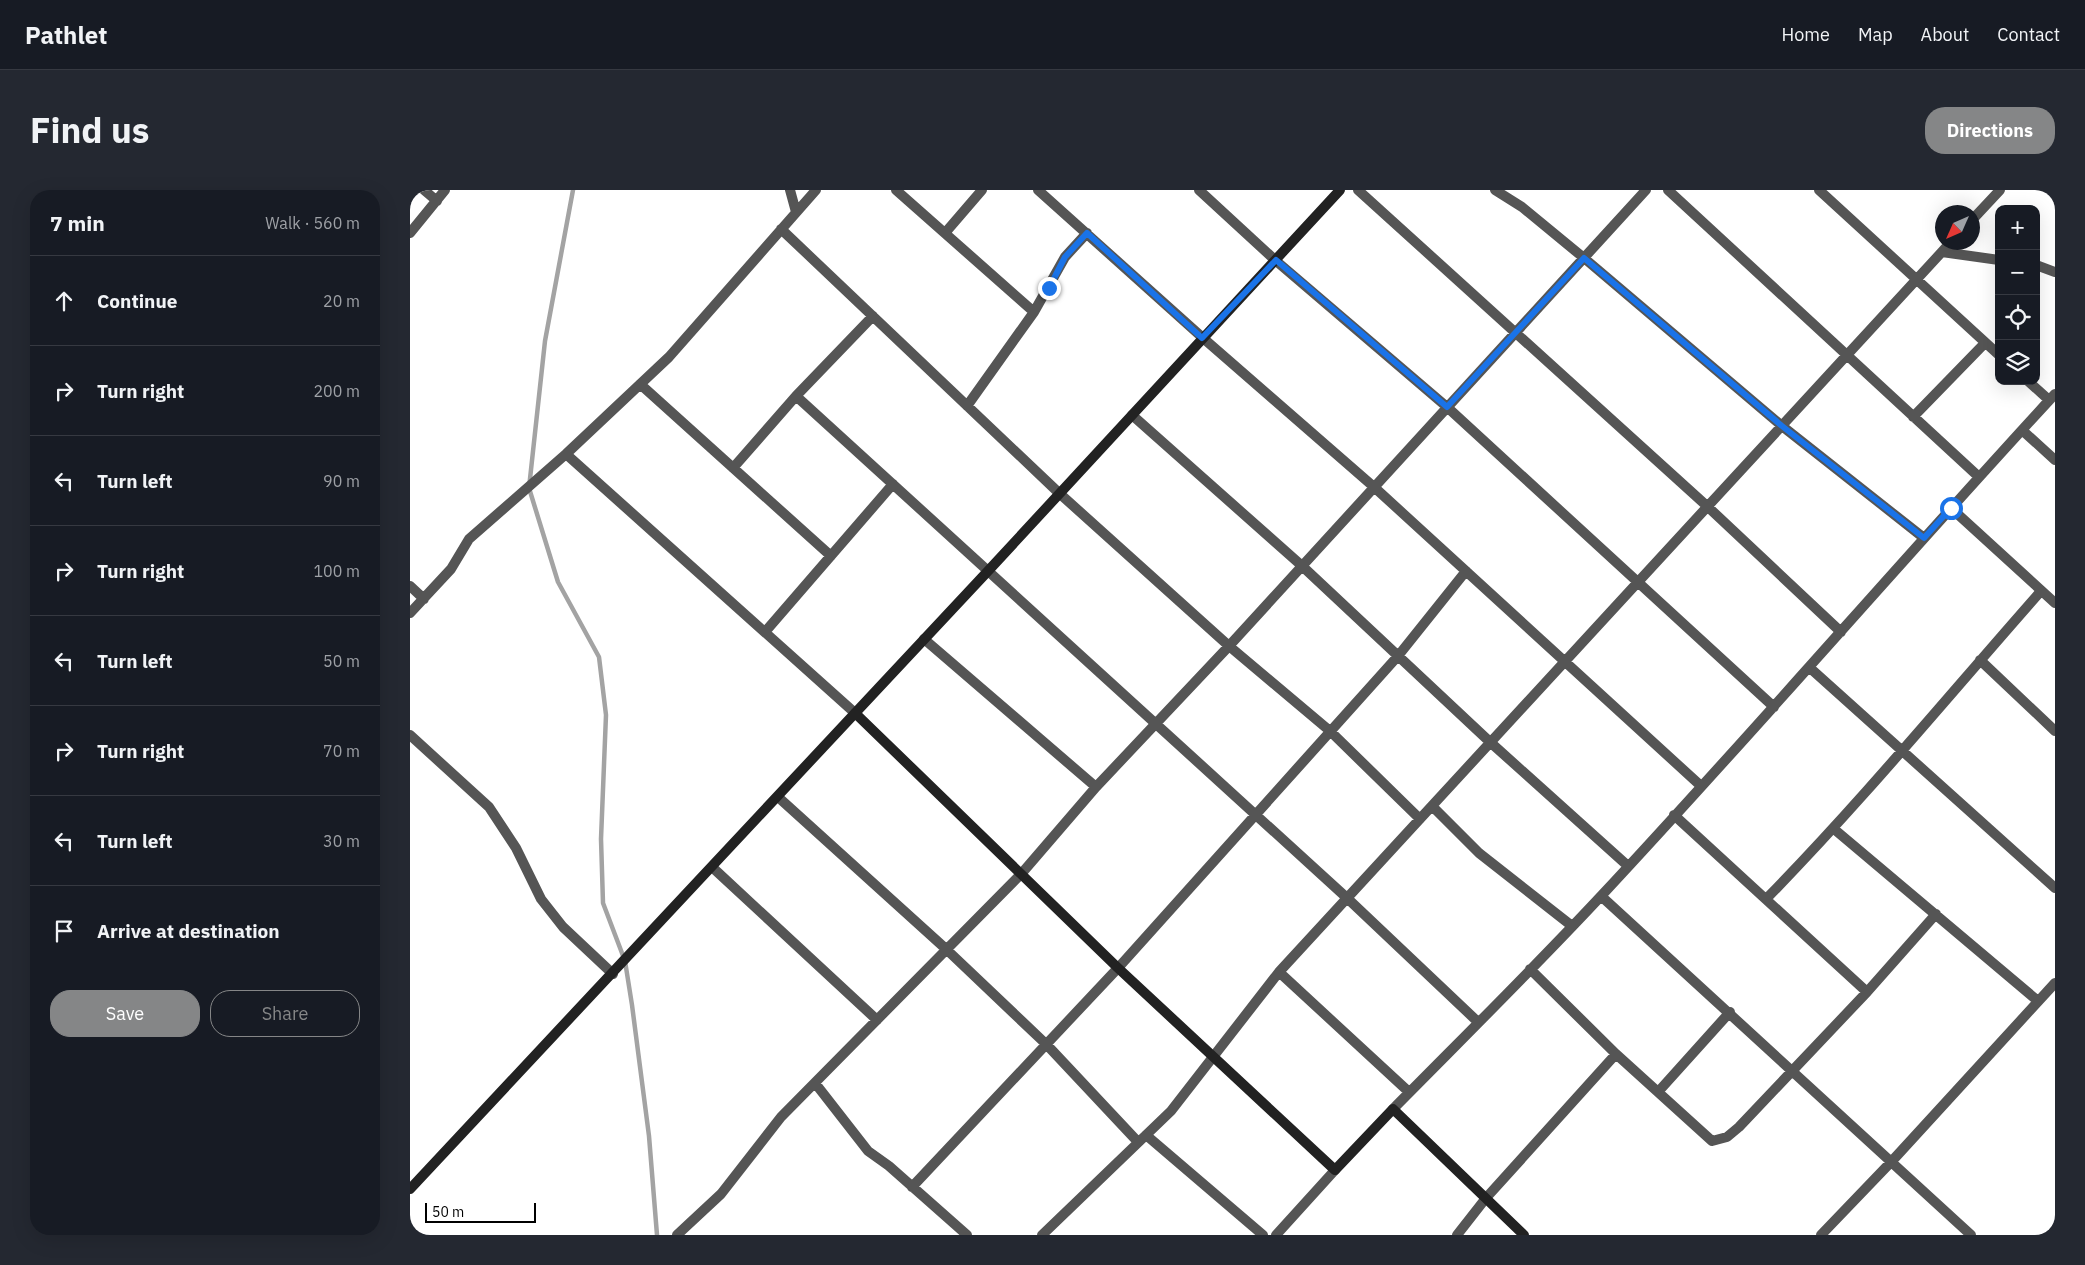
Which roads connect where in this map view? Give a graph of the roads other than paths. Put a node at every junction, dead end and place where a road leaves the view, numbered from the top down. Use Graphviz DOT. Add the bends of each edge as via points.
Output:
graph roads {
  1 [pos="424,190"];
  2 [pos="445,190"];
  3 [pos="790,190"];
  4 [pos="816,190"];
  5 [pos="896,190"];
  6 [pos="982,190"];
  7 [pos="1038,190"];
  8 [pos="1199,190"];
  9 [pos="1340,190"];
  10 [pos="1358,190"];
  11 [pos="1495,190"];
  12 [pos="1646,190"];
  13 [pos="1668,190"];
  14 [pos="1819,190"];
  15 [pos="1837,190"];
  16 [pos="2000,190"];
  17 [pos="1829,199"];
  18 [pos="437,201"];
  19 [pos="1980,211"];
  20 [pos="796,212"];
  21 [pos="781,229"];
  22 [pos="410,233"];
  23 [pos="945,233"];
  24 [pos="1087,233"];
  25 [pos="1942,252"];
  26 [pos="1584,258"];
  27 [pos="1995,259"];
  28 [pos="1276,260"];
  29 [pos="2040,266"];
  30 [pos="2055,272"];
  31 [pos="1916,281"];
  32 [pos="1034,312"];
  33 [pos="873,316"];
  34 [pos="1516,332"];
  35 [pos="1202,338"];
  36 [pos="1985,343"];
  37 [pos="1995,352"];
  38 [pos="1846,357"];
  39 [pos="640,384"];
  40 [pos="2034,385"];
  41 [pos="796,396"];
  42 [pos="2052,397"];
  43 [pos="967,406"];
  44 [pos="1447,407"];
  45 [pos="1132,415"];
  46 [pos="1913,417"];
  47 [pos="1782,426"];
  48 [pos="2022,430"];
  49 [pos="566,454"];
  50 [pos="2055,460"];
  51 [pos="733,468"];
  52 [pos="1979,477"];
  53 [pos="893,484"];
  54 [pos="1374,487"];
  55 [pos="1059,493"];
  56 [pos="1708,507"];
  57 [pos="1951,508"];
  58 [pos="1924,538"];
  59 [pos="831,556"];
  60 [pos="1302,565"];
  61 [pos="988,571"];
  62 [pos="1466,571"];
  63 [pos="1638,583"];
  64 [pos="410,586"];
  65 [pos="2041,590"];
  66 [pos="424,599"];
  67 [pos="2055,603"];
  68 [pos="410,613"];
  69 [pos="765,632"];
  70 [pos="1842,632"];
  71 [pos="924,639"];
  72 [pos="1229,646"];
  73 [pos="1398,656"];
  74 [pos="1980,660"];
  75 [pos="1565,662"];
  76 [pos="1810,668"];
  77 [pos="1774,707"];
  78 [pos="855,713"];
  79 [pos="1156,723"];
  80 [pos="1330,731"];
  81 [pos="2055,731"];
  82 [pos="410,735"];
  83 [pos="1490,742"];
  84 [pos="1904,751"];
  85 [pos="1701,786"];
  86 [pos="1096,787"];
  87 [pos="778,797"];
  88 [pos="1432,806"];
  89 [pos="1255,813"];
  90 [pos="1674,815"];
  91 [pos="1420,819"];
  92 [pos="1834,829"];
  93 [pos="1628,866"];
  94 [pos="712,867"];
  95 [pos="1022,872"];
  96 [pos="2055,888"];
  97 [pos="1601,896"];
  98 [pos="1347,898"];
  99 [pos="1767,898"];
  100 [pos="1936,914"];
  101 [pos="1572,926"];
  102 [pos="946,950"];
  103 [pos="1118,968"];
  104 [pos="1530,969"];
  105 [pos="1279,972"];
  106 [pos="613,974"];
  107 [pos="2055,983"];
  108 [pos="1867,992"];
  109 [pos="2038,1001"];
  110 [pos="1730,1012"];
  111 [pos="877,1020"];
  112 [pos="1478,1022"];
  113 [pos="1047,1045"];
  114 [pos="1616,1054"];
  115 [pos="1213,1055"];
  116 [pos="1794,1071"];
  117 [pos="815,1083"];
  118 [pos="1409,1092"];
  119 [pos="1658,1092"];
  120 [pos="1393,1109"];
  121 [pos="1142,1138"];
  122 [pos="1892,1161"];
  123 [pos="1335,1170"];
  124 [pos="411,1187"];
  125 [pos="912,1187"];
  126 [pos="1486,1198"];
  127 [pos="677,1235"];
  128 [pos="967,1235"];
  129 [pos="1042,1235"];
  130 [pos="1263,1235"];
  131 [pos="1276,1235"];
  132 [pos="1457,1235"];
  133 [pos="1524,1235"];
  134 [pos="1821,1235"];
  135 [pos="1971,1235"];
  1 -- 18 [label="street"];
  2 -- 18 [label="street"];
  3 -- 20 [label="street"];
  4 -- 20 [label="street"];
  5 -- 23 [label="street"];
  6 -- 23 [label="street"];
  7 -- 24 [label="street"];
  8 -- 28 [label="street"];
  9 -- 28 [label="street"];
  10 -- 34 [label="street"];
  11 -- 26 [label="street" via="1522,207"];
  12 -- 26 [label="street"];
  13 -- 38 [label="street"];
  14 -- 17 [label="street"];
  15 -- 17 [label="street"];
  16 -- 19 [label="street"];
  17 -- 31 [label="street"];
  18 -- 22 [label="street"];
  20 -- 21 [label="street"];
  21 -- 33 [label="street"];
  21 -- 39 [label="street" via="669,356"];
  23 -- 32 [label="street"];
  24 -- 32 [label="street" via="1065,257"];
  24 -- 35 [label="street"];
  25 -- 27 [label="street"];
  25 -- 31 [label="street"];
  26 -- 34 [label="street"];
  26 -- 47 [label="street"];
  28 -- 35 [label="street"];
  28 -- 44 [label="street"];
  29 -- 30 [label="street"];
  31 -- 36 [label="street"];
  31 -- 38 [label="street"];
  32 -- 43 [label="street"];
  33 -- 41 [label="street"];
  33 -- 43 [label="street"];
  34 -- 44 [label="street"];
  34 -- 56 [label="street"];
  35 -- 45 [label="street"];
  35 -- 54 [label="street"];
  36 -- 37 [label="street"];
  36 -- 46 [label="street"];
  38 -- 46 [label="street"];
  38 -- 47 [label="street"];
  39 -- 49 [label="street"];
  39 -- 51 [label="street"];
  40 -- 42 [label="street"];
  41 -- 51 [label="street"];
  41 -- 53 [label="street"];
  42 -- 48 [label="street"];
  43 -- 55 [label="street"];
  44 -- 54 [label="street"];
  44 -- 63 [label="street"];
  45 -- 55 [label="street"];
  45 -- 60 [label="street"];
  46 -- 52 [label="street"];
  47 -- 56 [label="street"];
  47 -- 58 [label="street"];
  48 -- 50 [label="street"];
  48 -- 52 [label="street"];
  49 -- 66 [label="street" via="469,539 451,569"];
  49 -- 69 [label="street"];
  51 -- 59 [label="street"];
  52 -- 57 [label="street"];
  53 -- 59 [label="street"];
  53 -- 61 [label="street"];
  54 -- 60 [label="street"];
  54 -- 62 [label="street"];
  55 -- 61 [label="street"];
  55 -- 72 [label="street"];
  56 -- 63 [label="street"];
  56 -- 70 [label="street"];
  57 -- 58 [label="street"];
  57 -- 65 [label="street"];
  58 -- 70 [label="street"];
  59 -- 69 [label="street"];
  60 -- 72 [label="street"];
  60 -- 73 [label="street"];
  61 -- 71 [label="street"];
  61 -- 79 [label="street"];
  62 -- 73 [label="street"];
  62 -- 75 [label="street"];
  63 -- 75 [label="street"];
  63 -- 77 [label="street"];
  64 -- 66 [label="street"];
  65 -- 67 [label="street"];
  65 -- 74 [label="street"];
  66 -- 68 [label="street"];
  69 -- 78 [label="street"];
  70 -- 76 [label="street"];
  71 -- 78 [label="street"];
  71 -- 86 [label="street"];
  72 -- 79 [label="street"];
  72 -- 80 [label="street"];
  73 -- 80 [label="street"];
  73 -- 83 [label="street"];
  74 -- 81 [label="street"];
  74 -- 84 [label="street"];
  75 -- 83 [label="street"];
  75 -- 85 [label="street"];
  76 -- 77 [label="street"];
  76 -- 84 [label="street"];
  77 -- 85 [label="street"];
  78 -- 87 [label="street"];
  78 -- 95 [label="street"];
  79 -- 86 [label="street"];
  79 -- 89 [label="street"];
  80 -- 89 [label="street"];
  80 -- 91 [label="street"];
  82 -- 106 [label="street" via="489,807 516,848 541,899 563,927"];
  83 -- 88 [label="street"];
  83 -- 93 [label="street"];
  84 -- 92 [label="street"];
  84 -- 96 [label="street"];
  85 -- 90 [label="street"];
  86 -- 95 [label="street"];
  87 -- 94 [label="street"];
  87 -- 102 [label="street"];
  88 -- 91 [label="street"];
  88 -- 101 [label="street" via="1479,853"];
  89 -- 98 [label="street"];
  89 -- 103 [label="street"];
  90 -- 93 [label="street"];
  90 -- 99 [label="street"];
  91 -- 98 [label="street"];
  92 -- 99 [label="street"];
  92 -- 100 [label="street"];
  93 -- 97 [label="street"];
  94 -- 106 [label="street"];
  94 -- 111 [label="street"];
  95 -- 102 [label="street"];
  95 -- 103 [label="street"];
  97 -- 101 [label="street"];
  97 -- 110 [label="street"];
  98 -- 105 [label="street"];
  98 -- 112 [label="street"];
  99 -- 108 [label="street"];
  100 -- 108 [label="street"];
  100 -- 109 [label="street"];
  101 -- 104 [label="street"];
  102 -- 111 [label="street"];
  102 -- 113 [label="street"];
  103 -- 113 [label="street"];
  103 -- 115 [label="street"];
  104 -- 112 [label="street"];
  104 -- 114 [label="street"];
  105 -- 115 [label="street"];
  105 -- 118 [label="street"];
  106 -- 124 [label="street"];
  107 -- 109 [label="street"];
  108 -- 116 [label="street"];
  109 -- 122 [label="street"];
  110 -- 116 [label="street"];
  110 -- 119 [label="street"];
  111 -- 117 [label="street"];
  112 -- 118 [label="street"];
  113 -- 121 [label="street"];
  113 -- 125 [label="street"];
  114 -- 119 [label="street"];
  114 -- 126 [label="street"];
  115 -- 121 [label="street" via="1171,1111"];
  115 -- 123 [label="street"];
  116 -- 119 [label="street" via="1739,1127 1727,1137 1712,1141"];
  116 -- 122 [label="street"];
  117 -- 125 [label="street" via="868,1150"];
  117 -- 127 [label="street" via="781,1117 721,1194"];
  118 -- 120 [label="street"];
  120 -- 123 [label="street"];
  120 -- 126 [label="street"];
  121 -- 129 [label="street"];
  121 -- 130 [label="street"];
  122 -- 134 [label="street"];
  122 -- 135 [label="street"];
  123 -- 131 [label="street"];
  125 -- 128 [label="street"];
  126 -- 132 [label="street"];
  126 -- 133 [label="street"];
}
